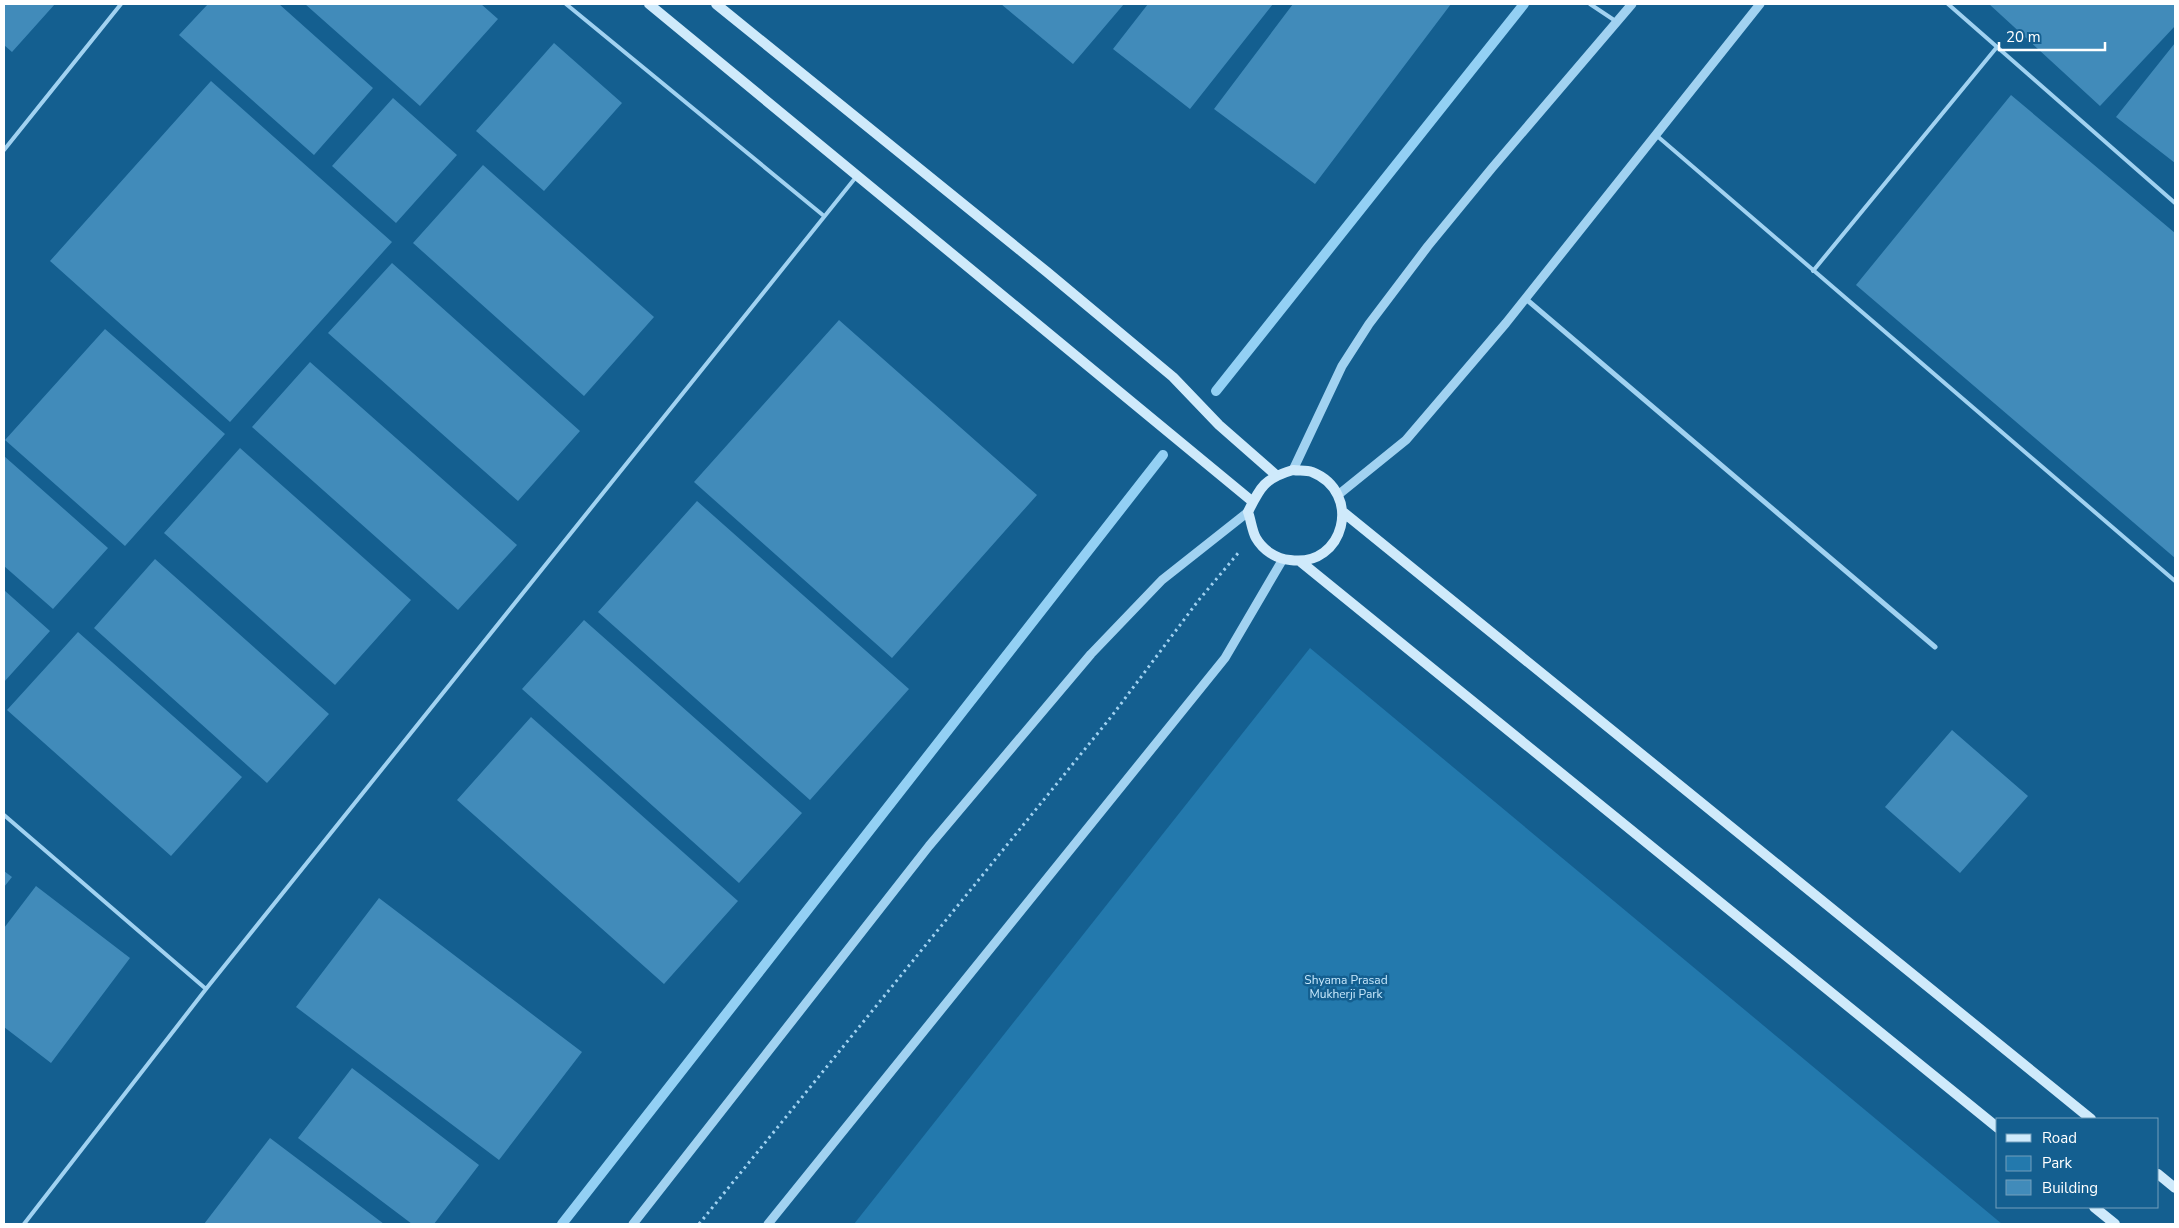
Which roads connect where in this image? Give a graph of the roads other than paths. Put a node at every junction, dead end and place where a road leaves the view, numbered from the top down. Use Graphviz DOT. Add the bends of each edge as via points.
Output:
graph roads {
  1 [pos="121,4"];
  2 [pos="566,4"];
  3 [pos="649,4"];
  4 [pos="716,4"];
  5 [pos="1590,4"];
  6 [pos="1632,4"];
  7 [pos="1760,4"];
  8 [pos="1948,4"];
  9 [pos="1617,22"];
  10 [pos="1997,47"];
  11 [pos="1656,135"];
  12 [pos="4,150"];
  13 [pos="858,175"];
  14 [pos="2175,203"];
  15 [pos="824,216"];
  16 [pos="1813,271"];
  17 [pos="1526,299"];
  18 [pos="1293,470"];
  19 [pos="1276,475"];
  20 [pos="1338,495"];
  21 [pos="1253,502"];
  22 [pos="1248,512"];
  23 [pos="1343,512"];
  24 [pos="1283,560"];
  25 [pos="1301,562"];
  26 [pos="2175,581"];
  27 [pos="1935,647"];
  28 [pos="4,816"];
  29 [pos="206,989"];
  30 [pos="2090,1118"];
  31 [pos="1996,1126"];
  32 [pos="2159,1175"];
  33 [pos="2175,1188"];
  34 [pos="2095,1208"];
  35 [pos="24,1224"];
  36 [pos="633,1224"];
  37 [pos="768,1224"];
  38 [pos="2116,1224"];
  1 -- 12 [label="lane"];
  2 -- 15 [label="lane"];
  3 -- 13 [label="main road"];
  4 -- 19 [label="main road" via="1165,371"];
  5 -- 9 [label="lane"];
  6 -- 9 [label="street"];
  7 -- 11 [label="street"];
  8 -- 10 [label="lane"];
  9 -- 18 [label="street" via="1492,168 1369,324 1342,366"];
  10 -- 14 [label="lane"];
  10 -- 16 [label="lane"];
  11 -- 16 [label="lane"];
  11 -- 17 [label="street"];
  13 -- 15 [label="lane"];
  13 -- 21 [label="main road"];
  15 -- 29 [label="lane"];
  16 -- 26 [label="lane"];
  17 -- 20 [label="street" via="1406,440"];
  17 -- 27 [label="street"];
  18 -- 19 [label="main road"];
  18 -- 20 [label="main road" via="1311,472 1326,481"];
  19 -- 21 [label="main road" via="1261,486"];
  20 -- 23 [label="main road"];
  21 -- 22 [label="main road"];
  22 -- 24 [label="main road" via="1254,533 1267,551"];
  22 -- 36 [label="street" via="1162,580 1091,654 928,846"];
  23 -- 25 [label="main road" via="1341,530 1332,545 1318,556"];
  23 -- 30 [label="main road"];
  24 -- 25 [label="main road"];
  24 -- 37 [label="street" via="1225,658"];
  25 -- 31 [label="main road"];
  28 -- 29 [label="lane"];
  29 -- 35 [label="lane"];
  32 -- 33 [label="main road"];
  34 -- 38 [label="main road"];
}
